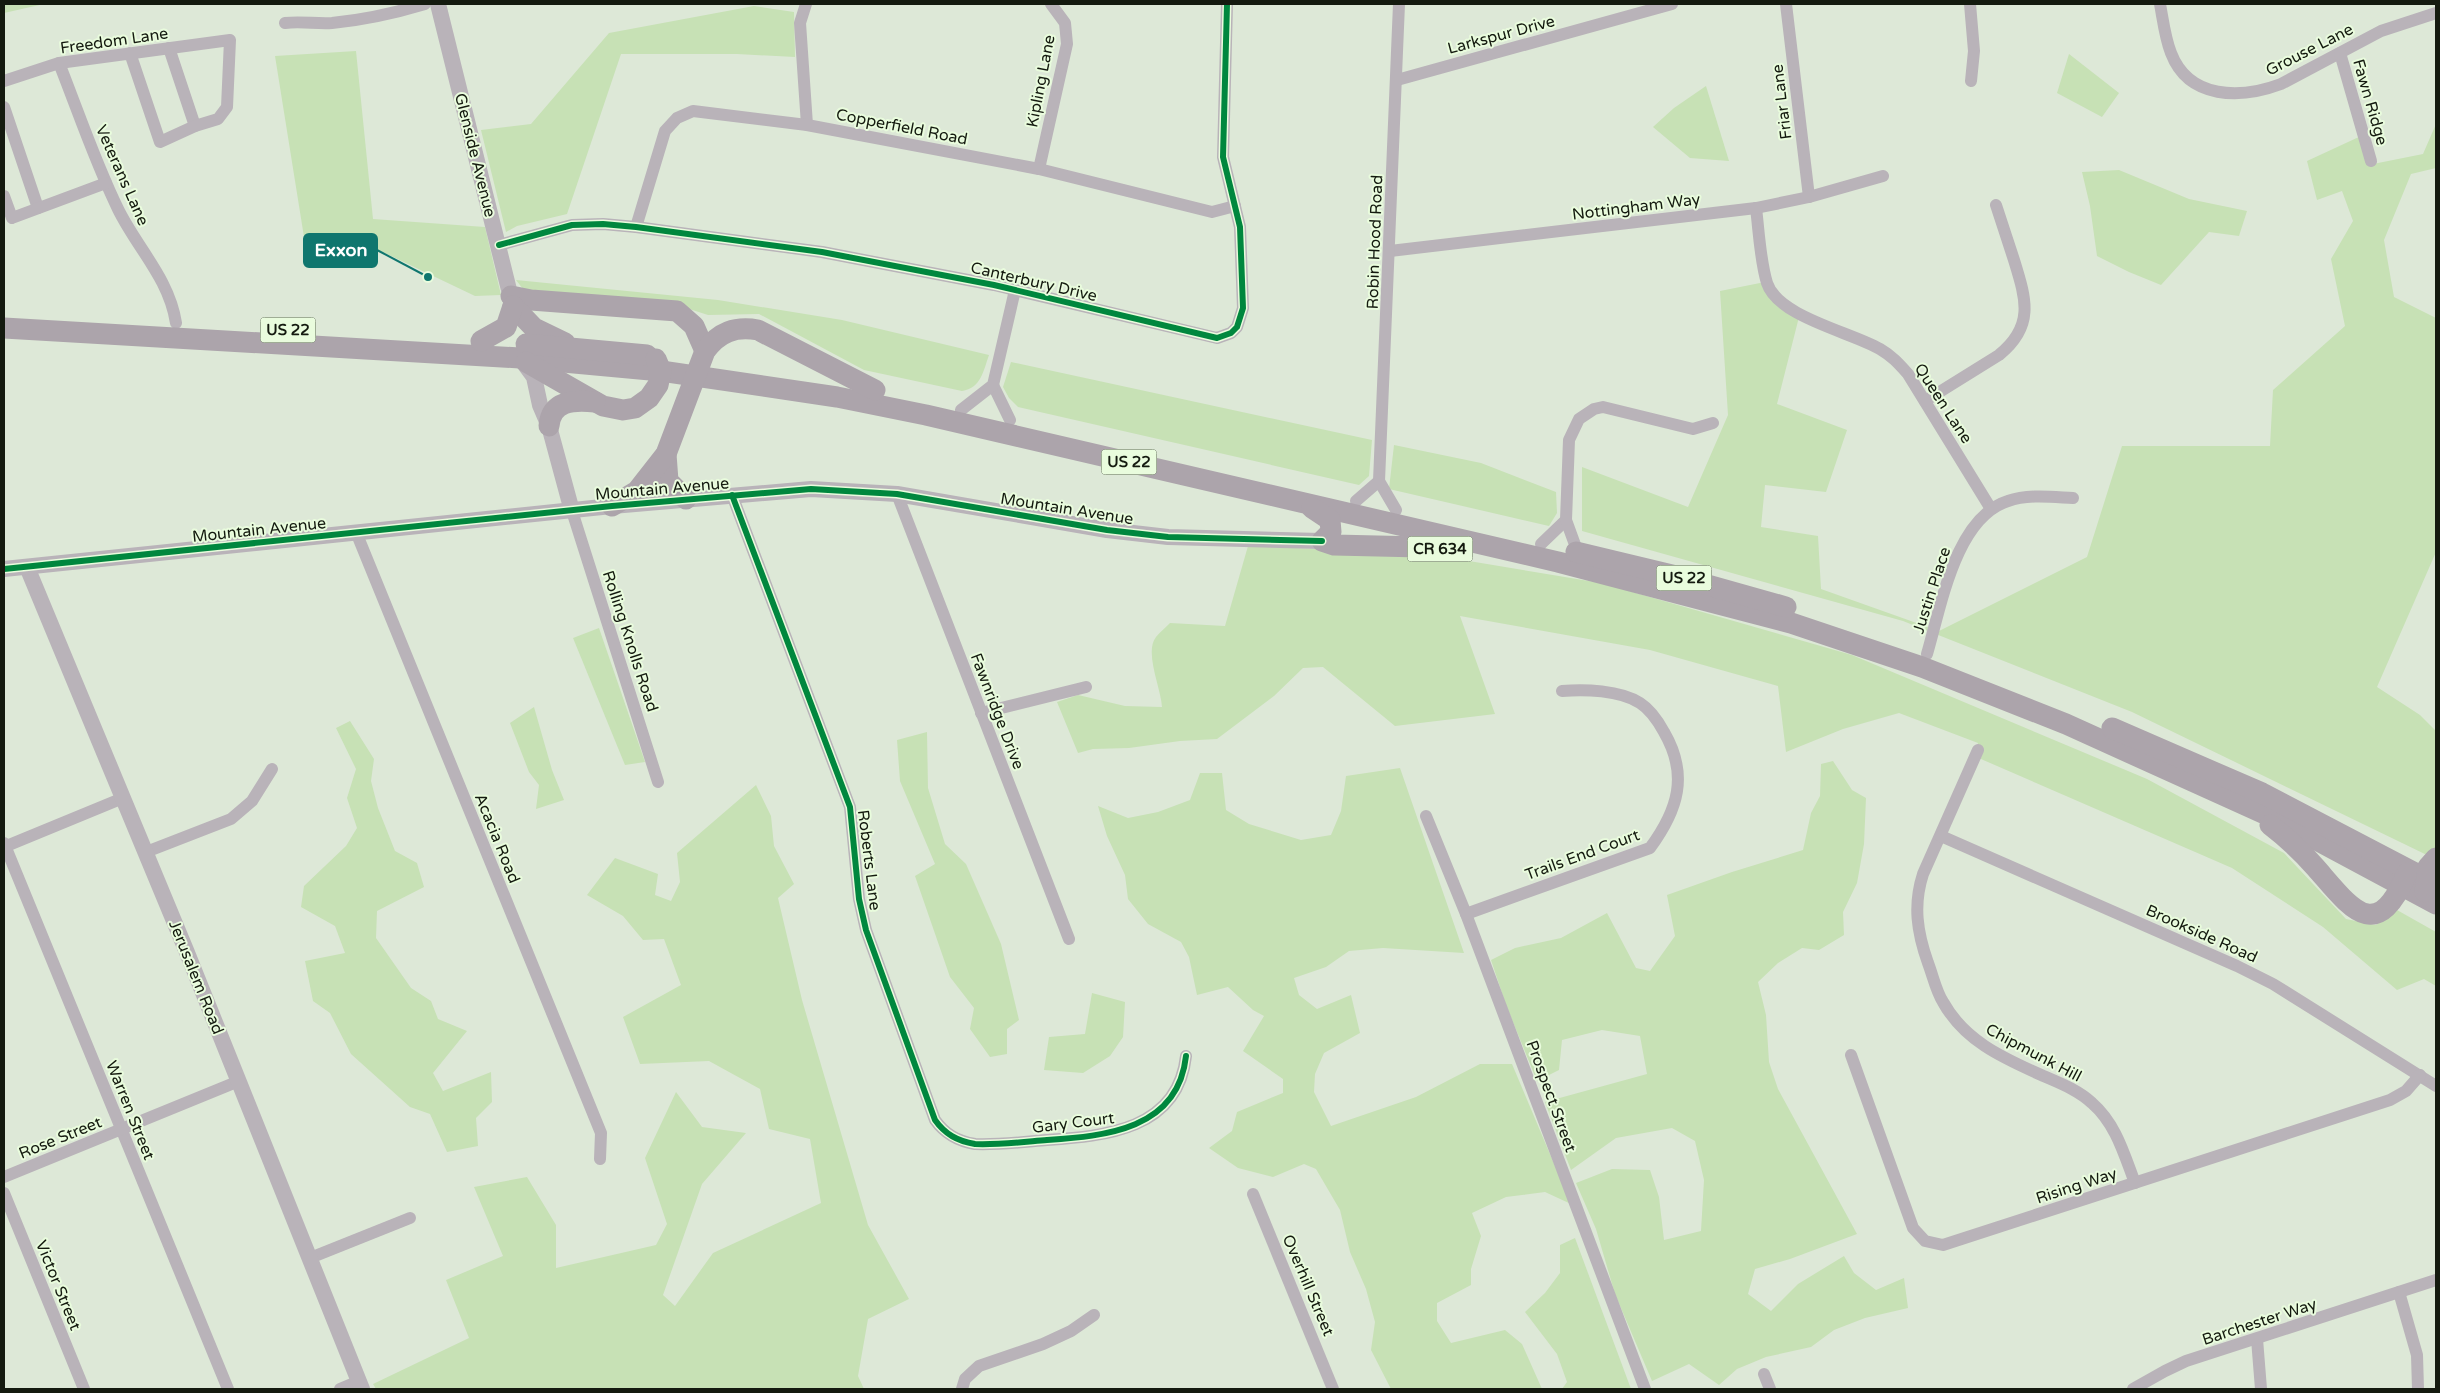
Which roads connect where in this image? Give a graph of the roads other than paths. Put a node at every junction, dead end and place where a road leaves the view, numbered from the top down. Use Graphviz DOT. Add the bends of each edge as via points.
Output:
graph roads {
  1 [pos="425,4"];
  2 [pos="438,4"];
  3 [pos="806,4"];
  4 [pos="1051,4"];
  5 [pos="1228,4"];
  6 [pos="1399,4"];
  7 [pos="1672,4"];
  8 [pos="1786,4"];
  9 [pos="1970,4"];
  10 [pos="2160,4"];
  11 [pos="2436,13"];
  12 [pos="285,23"];
  13 [pos="170,48"];
  14 [pos="2340,53"];
  15 [pos="130,54"];
  16 [pos="60,63"];
  17 [pos="1397,80"];
  18 [pos="4,81"];
  19 [pos="1972,81"];
  20 [pos="4,107"];
  21 [pos="807,124"];
  22 [pos="195,126"];
  23 [pos="2371,161"];
  24 [pos="1039,169"];
  25 [pos="1883,176"];
  26 [pos="106,183"];
  27 [pos="4,196"];
  28 [pos="1809,198"];
  29 [pos="1996,204"];
  30 [pos="1235,206"];
  31 [pos="38,208"];
  32 [pos="1756,208"];
  33 [pos="636,227"];
  34 [pos="499,245"];
  35 [pos="1390,251"];
  36 [pos="1015,290"];
  37 [pos="512,301"];
  38 [pos="4,314"];
  39 [pos="176,323"];
  40 [pos="4,328"];
  41 [pos="481,341"];
  42 [pos="573,347"];
  43 [pos="520,358"];
  44 [pos="702,362"];
  45 [pos="655,363"];
  46 [pos="993,385"];
  47 [pos="875,390"];
  48 [pos="1925,401"];
  49 [pos="597,403"];
  50 [pos="961,410"];
  51 [pos="1010,420"];
  52 [pos="1713,423"];
  53 [pos="549,426"];
  54 [pos="666,454"];
  55 [pos="1379,481"];
  56 [pos="897,494"];
  57 [pos="732,495"];
  58 [pos="2073,498"];
  59 [pos="686,499"];
  60 [pos="1356,501"];
  61 [pos="1303,504"];
  62 [pos="612,506"];
  63 [pos="1991,509"];
  64 [pos="1396,510"];
  65 [pos="572,511"];
  66 [pos="1566,520"];
  67 [pos="356,532"];
  68 [pos="1322,541"];
  69 [pos="1541,544"];
  70 [pos="1578,552"];
  71 [pos="1558,562"];
  72 [pos="27,567"];
  73 [pos="4,569"];
  74 [pos="1928,654"];
  75 [pos="1086,687"];
  76 [pos="1562,691"];
  77 [pos="980,713"];
  78 [pos="1978,750"];
  79 [pos="272,769"];
  80 [pos="658,782"];
  81 [pos="123,798"];
  82 [pos="2239,801"];
  83 [pos="1426,816"];
  84 [pos="1941,836"];
  85 [pos="4,845"];
  86 [pos="146,852"];
  87 [pos="2436,858"];
  88 [pos="2422,886"];
  89 [pos="1466,914"];
  90 [pos="1069,939"];
  91 [pos="1851,1055"];
  92 [pos="1186,1056"];
  93 [pos="2420,1075"];
  94 [pos="239,1081"];
  95 [pos="2436,1086"];
  96 [pos="121,1129"];
  97 [pos="954,1138"];
  98 [pos="600,1159"];
  99 [pos="4,1177"];
  100 [pos="2135,1183"];
  101 [pos="4,1193"];
  102 [pos="1253,1194"];
  103 [pos="410,1218"];
  104 [pos="310,1258"];
  105 [pos="2436,1280"];
  106 [pos="2399,1292"];
  107 [pos="1094,1315"];
  108 [pos="2257,1339"];
  109 [pos="361,1385"];
  110 [pos="84,1389"];
  111 [pos="228,1389"];
  112 [pos="340,1389"];
  113 [pos="962,1389"];
  114 [pos="1333,1389"];
  115 [pos="1644,1389"];
  116 [pos="2133,1389"];
  117 [pos="2261,1389"];
  118 [pos="2418,1389"];
  1 -- 12 [label="street" via="398,12 335,22"];
  2 -- 34 [label="street, Glenside Avenue"];
  3 -- 21 [label="street" via="800,23"];
  4 -- 24 [label="street, Kipling Lane" via="1065,23 1067,44"];
  5 -- 30 [label="street, Canterbury Drive" via="1223,157"];
  6 -- 17 [label="street, Robin Hood Road"];
  7 -- 17 [label="street, Larkspur Drive"];
  8 -- 28 [label="street, Friar Lane"];
  9 -- 19 [label="street" via="1974,59"];
  10 -- 14 [label="street, Grouse Lane" via="2174,59 2192,81 2210,91 2238,95 2263,91"];
  11 -- 14 [label="street, Grouse Lane" via="2381,30"];
  13 -- 15 [label="street, Freedom Lane"];
  13 -- 22 [label="street"];
  13 -- 22 [label="street, Freedom Lane" via="230,40 227,107 218,120"];
  14 -- 23 [label="street, Fawn Ridge"];
  15 -- 16 [label="street, Freedom Lane"];
  15 -- 22 [label="street" via="160,142"];
  16 -- 18 [label="street, Freedom Lane"];
  16 -- 26 [label="street, Veterans Lane"];
  17 -- 35 [label="street, Robin Hood Road"];
  20 -- 31 [label="street"];
  21 -- 24 [label="street, Copperfield Road"];
  21 -- 33 [label="street, Copperfield Road" via="693,111 677,118 662,138"];
  24 -- 30 [label="street, Copperfield Road" via="1212,212"];
  25 -- 28 [label="street, Nottingham Way"];
  26 -- 31 [label="street"];
  26 -- 39 [label="street, Veterans Lane" via="134,239 164,282 173,303"];
  27 -- 31 [label="street" via="12,218"];
  28 -- 32 [label="street, Nottingham Way"];
  29 -- 48 [label="street" via="2023,288 2026,303 2022,327 1999,355"];
  30 -- 36 [label="street, Canterbury Drive" via="1242,251 1243,308 1237,327 1223,337"];
  32 -- 35 [label="street, Nottingham Way"];
  32 -- 48 [label="street, Queen Lane" via="1768,284 1776,298 1792,310 1894,358"];
  33 -- 34 [label="street, Canterbury Drive" via="572,225"];
  33 -- 36 [label="street, Canterbury Drive" via="822,252"];
  34 -- 37 [label="street, Glenside Avenue"];
  35 -- 55 [label="street, Robin Hood Road"];
  36 -- 46 [label="street"];
  37 -- 41 [label="highway" via="506,326"];
  37 -- 42 [label="highway" via="534,328"];
  37 -- 44 [label="highway" via="677,312 694,326"];
  38 -- 39 [label="highway, US 22"];
  39 -- 41 [label="highway, US 22"];
  40 -- 43 [label="highway, US 22"];
  41 -- 42 [label="highway, US 22"];
  42 -- 45 [label="highway, US 22"];
  43 -- 45 [label="highway, US 22"];
  43 -- 49 [label="highway"];
  43 -- 53 [label="street" via="534,377"];
  44 -- 45 [label="highway, US 22"];
  44 -- 47 [label="highway, US 22"];
  44 -- 47 [label="highway" via="714,340 730,330 745,327 758,330"];
  44 -- 54 [label="highway"];
  44 -- 61 [label="highway, US 22" via="837,397"];
  45 -- 49 [label="highway" via="658,386 642,404 622,410"];
  46 -- 50 [label="street"];
  46 -- 51 [label="street"];
  47 -- 50 [label="highway, US 22"];
  48 -- 63 [label="street, Queen Lane"];
  49 -- 53 [label="highway" via="570,400 551,414"];
  50 -- 51 [label="highway, US 22"];
  51 -- 60 [label="highway, US 22"];
  52 -- 66 [label="street" via="1693,430 1614,408 1603,407 1586,413 1573,428 1570,440"];
  53 -- 65 [label="street"];
  54 -- 59 [label="highway" via="668,481"];
  54 -- 62 [label="highway" via="637,491"];
  55 -- 60 [label="street"];
  55 -- 64 [label="street"];
  56 -- 57 [label="street, Mountain Avenue / CR 634" via="835,489"];
  56 -- 68 [label="street, Mountain Avenue / CR 634" via="1106,530 1168,537"];
  56 -- 77 [label="street, Fawnridge Drive"];
  57 -- 59 [label="street, Mountain Avenue / CR 634"];
  57 -- 97 [label="street, Roberts Lane" via="850,807 859,899 866,930 934,1120"];
  58 -- 63 [label="street, Justin Place" via="2030,497 2008,501"];
  59 -- 62 [label="street, Mountain Avenue / CR 634"];
  60 -- 64 [label="highway, US 22"];
  61 -- 68 [label="highway" via="1330,520 1331,532"];
  61 -- 71 [label="highway, US 22"];
  62 -- 65 [label="street, Mountain Avenue / CR 634"];
  63 -- 74 [label="street, Justin Place" via="1962,545"];
  64 -- 69 [label="highway, US 22"];
  65 -- 67 [label="street, Mountain Avenue / CR 634"];
  65 -- 80 [label="street, Rolling Knolls Road"];
  66 -- 69 [label="street"];
  66 -- 70 [label="street"];
  67 -- 72 [label="street, Mountain Avenue / CR 634"];
  67 -- 98 [label="street, Acacia Road" via="600,1133"];
  68 -- 71 [label="highway, CR 634" via="1334,545 1421,547"];
  69 -- 70 [label="highway, US 22"];
  70 -- 74 [label="highway, US 22" via="1771,602"];
  71 -- 82 [label="highway, US 22" via="1791,622 1922,667 2066,724"];
  72 -- 73 [label="street, Mountain Avenue / CR 634"];
  72 -- 81 [label="street, Jerusalem Road"];
  74 -- 88 [label="highway, US 22" via="2070,710 2262,793"];
  75 -- 77 [label="street"];
  76 -- 89 [label="street, Trails End Court" via="1586,688 1617,695 1639,702 1655,717 1678,765 1678,792 1672,812 1650,848"];
  77 -- 90 [label="street, Fawnridge Drive"];
  78 -- 84 [label="street, Chipmunk Hill"];
  79 -- 86 [label="street" via="252,801 230,819"];
  81 -- 85 [label="street"];
  81 -- 86 [label="street, Jerusalem Road"];
  82 -- 88 [label="highway, US 22"];
  82 -- 88 [label="highway" via="2290,840 2335,892 2360,912 2368,915 2379,913"];
  83 -- 89 [label="street, Prospect Street"];
  84 -- 93 [label="street, Brookside Road" via="2273,984"];
  84 -- 100 [label="street, Chipmunk Hill" via="1920,884 1916,914 1922,946 1942,1001 1959,1025 1980,1044 2073,1090 2092,1103 2114,1131"];
  85 -- 96 [label="street, Warren Street"];
  86 -- 94 [label="street, Jerusalem Road"];
  87 -- 88 [label="highway" via="2428,867"];
  89 -- 115 [label="street, Prospect Street"];
  91 -- 100 [label="street, Rising Way" via="1913,1228 1925,1241 1934,1244 1952,1242"];
  92 -- 97 [label="street, Gary Court" via="1185,1070 1172,1094 1151,1114 1126,1129 1097,1136 988,1144 962,1142"];
  93 -- 95 [label="street, Brookside Road"];
  93 -- 100 [label="street, Rising Way" via="2406,1091 2390,1100"];
  94 -- 96 [label="street, Rose Street"];
  94 -- 104 [label="street, Jerusalem Road"];
  96 -- 99 [label="street, Rose Street"];
  96 -- 111 [label="street, Warren Street"];
  101 -- 110 [label="street, Victor Street"];
  102 -- 114 [label="street, Overhill Street"];
  103 -- 104 [label="street"];
  104 -- 109 [label="street, Jerusalem Road"];
  105 -- 106 [label="street, Barchester Way"];
  106 -- 108 [label="street, Barchester Way"];
  106 -- 118 [label="street" via="2417,1355"];
  107 -- 113 [label="street" via="1071,1331 1043,1344 979,1366 965,1379"];
  108 -- 116 [label="street, Barchester Way" via="2165,1370"];
  108 -- 117 [label="street"];
  109 -- 112 [label="street"];
}
